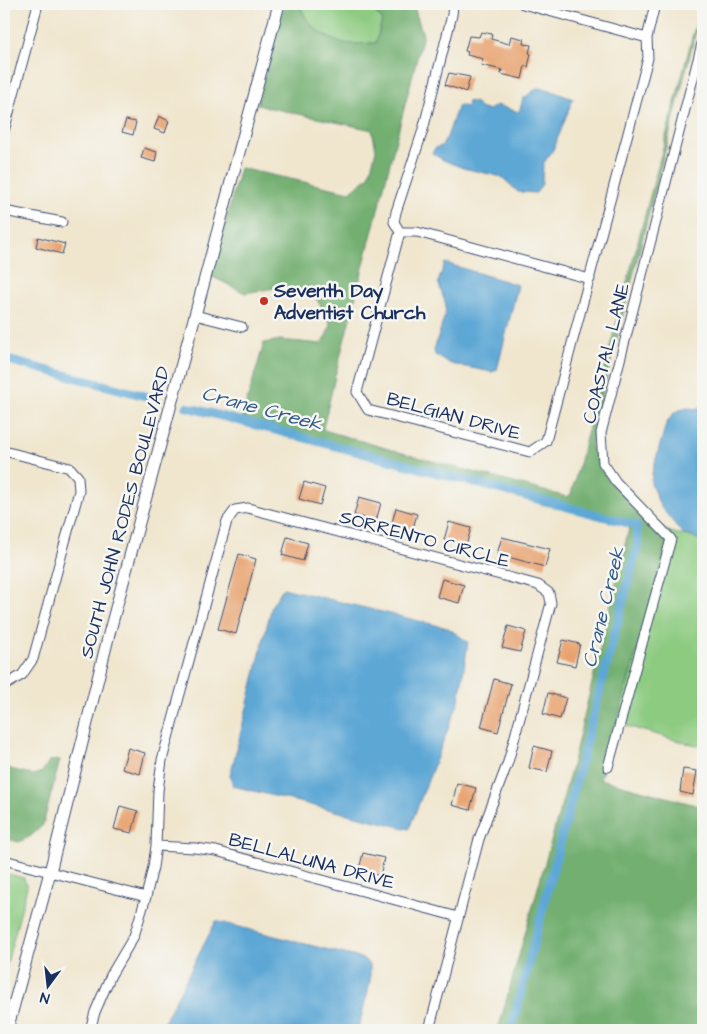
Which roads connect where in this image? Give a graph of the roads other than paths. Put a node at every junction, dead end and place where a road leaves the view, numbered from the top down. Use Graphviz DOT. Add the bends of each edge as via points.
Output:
graph roads {
  1 [pos="38,4"];
  2 [pos="279,4"];
  3 [pos="453,4"];
  4 [pos="523,4"];
  5 [pos="655,4"];
  6 [pos="647,38"];
  7 [pos="703,40"];
  8 [pos="4,131"];
  9 [pos="4,212"];
  10 [pos="62,222"];
  11 [pos="400,232"];
  12 [pos="590,279"];
  13 [pos="195,315"];
  14 [pos="242,327"];
  15 [pos="4,451"];
  16 [pos="4,686"];
  17 [pos="608,767"];
  18 [pos="156,846"];
  19 [pos="4,860"];
  20 [pos="50,872"];
  21 [pos="146,897"];
  22 [pos="458,917"];
  23 [pos="7,1030"];
  24 [pos="90,1030"];
  25 [pos="429,1030"];
  1 -- 8 [label="street"];
  2 -- 13 [label="main road, SOUTH JOHN RODES BOULEVARD"];
  3 -- 11 [label="street, BELGIAN DRIVE" via="422,130 396,212 394,222"];
  4 -- 6 [label="street"];
  5 -- 6 [label="street, BELGIAN DRIVE"];
  6 -- 12 [label="street, BELGIAN DRIVE" via="648,58"];
  7 -- 17 [label="street, COASTAL LANE" via="601,433 603,463 616,482 671,539"];
  9 -- 10 [label="street"];
  11 -- 12 [label="street" via="417,232"];
  11 -- 12 [label="street, BELGIAN DRIVE" via="357,392 368,410 530,452 546,441"];
  13 -- 14 [label="street"];
  13 -- 20 [label="main road, SOUTH JOHN RODES BOULEVARD" via="109,634"];
  15 -- 16 [label="street" via="70,468 78,476 79,491 33,659 22,675"];
  18 -- 21 [label="street, SORRENTO CIRCLE"];
  18 -- 22 [label="street, BELLALUNA DRIVE" via="216,851"];
  18 -- 22 [label="street, SORRENTO CIRCLE" via="162,760 224,531 235,510 248,508 538,585 549,592 552,604 508,762 479,839"];
  19 -- 20 [label="street"];
  20 -- 21 [label="street"];
  20 -- 23 [label="main road, SOUTH JOHN RODES BOULEVARD"];
  21 -- 24 [label="street, SORRENTO CIRCLE" via="134,936 111,975"];
  22 -- 25 [label="street, SORRENTO CIRCLE"];
}
